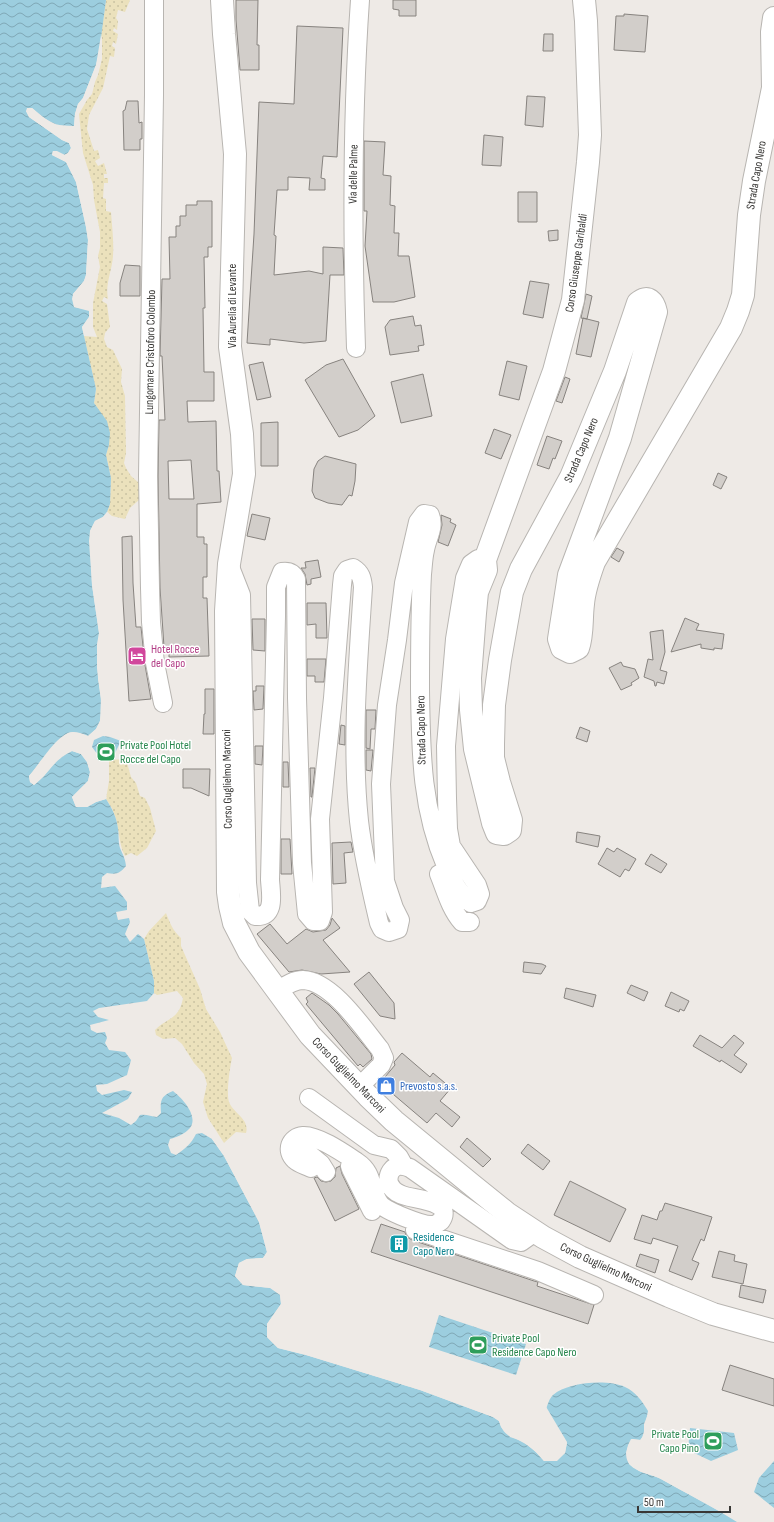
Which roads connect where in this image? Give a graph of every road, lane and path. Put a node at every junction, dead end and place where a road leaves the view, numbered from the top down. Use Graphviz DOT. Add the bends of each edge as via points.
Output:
graph roads {
  1 [pos="154,0"];
  2 [pos="222,0"];
  3 [pos="360,0"];
  4 [pos="584,0"];
  5 [pos="774,18"];
  6 [pos="356,348"];
  7 [pos="485,560"];
  8 [pos="229,564"];
  9 [pos="226,611"];
  10 [pos="163,703"];
  11 [pos="440,850"];
  12 [pos="470,922"];
  13 [pos="278,991"];
  14 [pos="359,1087"];
  15 [pos="309,1098"];
  16 [pos="352,1160"];
  17 [pos="404,1166"];
  18 [pos="319,1170"];
  19 [pos="532,1230"];
  20 [pos="594,1295"];
  21 [pos="774,1330"];
  1 -- 10 [label="street, Lungomare Cristoforo Colombo" via="148,476 151,622 155,663"];
  2 -- 8 [label="main road, Via Aurelia di Levante" via="235,154 230,347 242,434 244,474"];
  3 -- 6 [label="street, Via delle Palme" via="353,159 352,254"];
  4 -- 7 [label="main road, Corso Giuseppe Garibaldi" via="590,135 573,300 554,371"];
  5 -- 7 [label="main road, Strada Capo Nero" via="773,88 754,181 742,295 731,328 594,562 584,598 580,642 578,648 570,652 562,648 559,639 569,575 620,438 656,312 650,301 638,303 615,371 571,477 520,569 512,592 500,660 493,722 494,758 511,820 510,830 504,834 497,833 493,824 474,749 470,710 475,613 478,592 486,570"];
  7 -- 11 [label="street, Strada Capo Nero" via="478,559 471,564 465,578 455,639 446,746 448,829 451,846 477,885 480,894 477,901 471,903 464,898 449,874"];
  8 -- 9 [label="main road, Via Aurelia di Levante"];
  8 -- 11 [label="street, Strada Capo Nero" via="241,595 247,884 250,911 255,916 261,916 267,913 271,906 276,587 282,572 287,571 293,573 296,579 305,905 307,914 313,921 320,921 323,912 320,819 343,576 352,568 362,577 363,587 356,716 360,822 367,871 379,923 384,931 392,932 398,928 400,920 385,881 381,784 388,705 404,583 414,536 418,522 424,514 430,516 433,522 425,551 419,626 421,762 430,822"];
  9 -- 13 [label="main road, Corso Guglielmo Marconi" via="228,892 234,923 242,941"];
  11 -- 12 [label="street" via="434,858 435,864 452,908 462,922"];
  13 -- 14 [label="main road, Corso Guglielmo Marconi" via="310,1035"];
  13 -- 14 [label="street" via="295,981 302,980 318,984 336,996 380,1049 384,1058 381,1065"];
  14 -- 19 [label="main road, Corso Guglielmo Marconi" via="394,1121 508,1214"];
  15 -- 17 [label="street" via="374,1146 391,1149"];
  16 -- 17 [label="street" via="366,1170 376,1198 384,1208 424,1224 437,1224 443,1218 439,1205 402,1195 390,1185 389,1174 394,1168"];
  16 -- 18 [label="street" via="323,1142 303,1136 293,1140 289,1149 293,1159"];
  16 -- 20 [label="street" via="351,1169 370,1208 378,1217 538,1271"];
  17 -- 19 [label="street" via="512,1240 521,1242"];
  19 -- 21 [label="main road, Corso Guglielmo Marconi" via="580,1257 669,1296 713,1314"];
}
